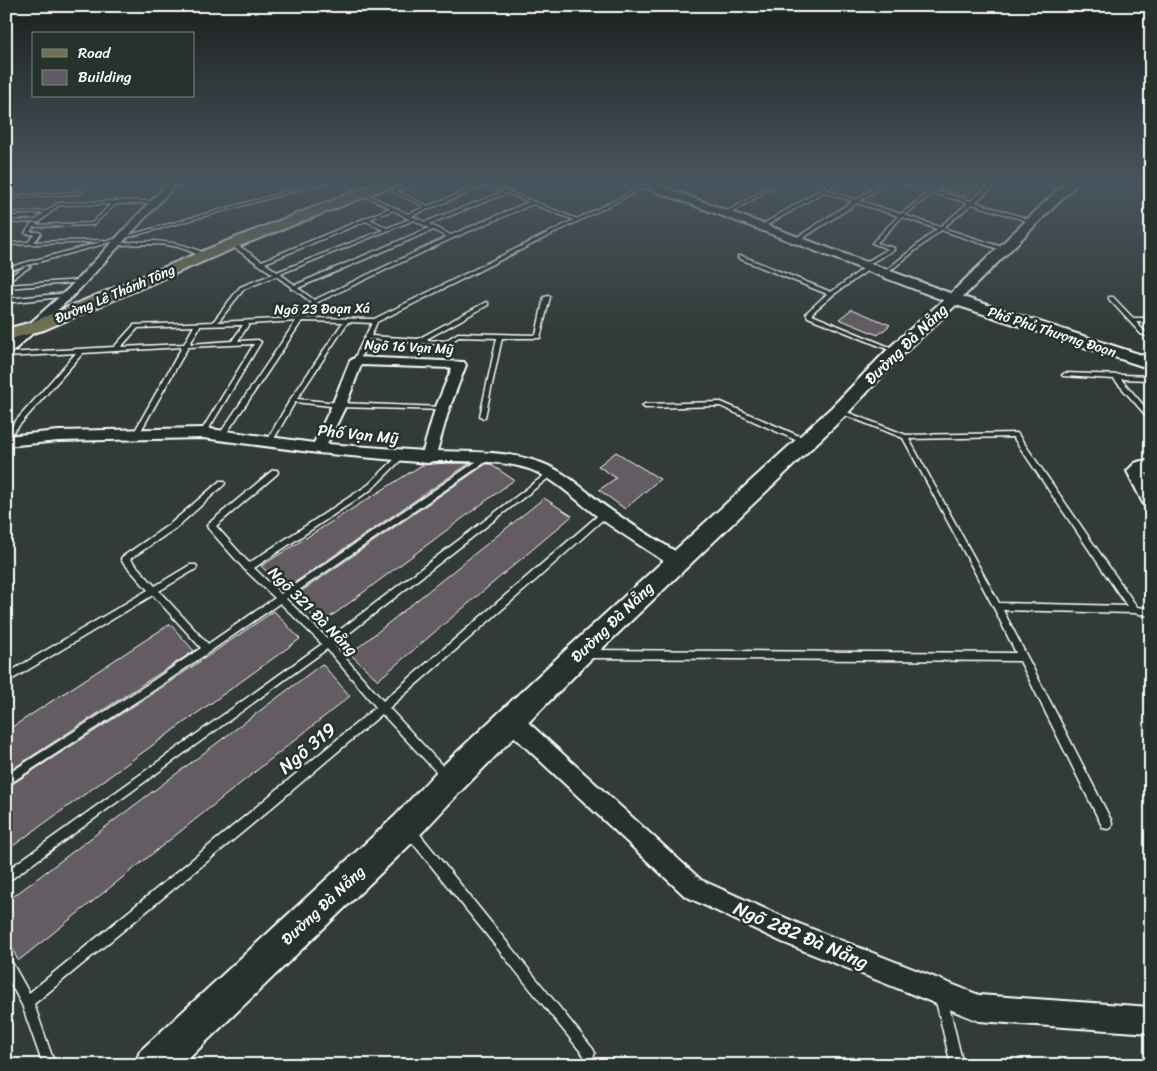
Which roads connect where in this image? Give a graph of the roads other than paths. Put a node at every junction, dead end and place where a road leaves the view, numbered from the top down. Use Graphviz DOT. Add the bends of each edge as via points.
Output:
graph roads {
  1 [pos="28,232"];
  2 [pos="127,232"];
  3 [pos="149,232"];
  4 [pos="263,232"];
  5 [pos="335,232"];
  6 [pos="383,232"];
  7 [pos="424,232"];
  8 [pos="441,232"];
  9 [pos="463,232"];
  10 [pos="553,232"];
  11 [pos="779,232"];
  12 [pos="809,232"];
  13 [pos="884,232"];
  14 [pos="936,232"];
  15 [pos="954,232"];
  16 [pos="1021,232"];
  17 [pos="451,237"];
  18 [pos="798,239"];
  19 [pos="118,241"];
  20 [pos="6,244"];
  21 [pos="30,244"];
  22 [pos="232,244"];
  23 [pos="1004,248"];
  24 [pos="206,256"];
  25 [pos="740,257"];
  26 [pos="39,261"];
  27 [pos="262,263"];
  28 [pos="867,266"];
  29 [pos="6,270"];
  30 [pos="886,273"];
  31 [pos="276,275"];
  32 [pos="12,276"];
  33 [pos="82,281"];
  34 [pos="6,286"];
  35 [pos="293,288"];
  36 [pos="831,294"];
  37 [pos="68,295"];
  38 [pos="546,297"];
  39 [pos="1111,298"];
  40 [pos="953,299"];
  41 [pos="6,301"];
  42 [pos="314,302"];
  43 [pos="486,304"];
  44 [pos="300,319"];
  45 [pos="347,320"];
  46 [pos="1132,320"];
  47 [pos="1151,320"];
  48 [pos="375,321"];
  49 [pos="215,323"];
  50 [pos="247,323"];
  51 [pos="198,324"];
  52 [pos="38,326"];
  53 [pos="6,335"];
  54 [pos="500,336"];
  55 [pos="1151,336"];
  56 [pos="367,337"];
  57 [pos="419,341"];
  58 [pos="234,343"];
  59 [pos="185,347"];
  60 [pos="116,349"];
  61 [pos="896,351"];
  62 [pos="80,352"];
  63 [pos="6,353"];
  64 [pos="356,360"];
  65 [pos="1151,364"];
  66 [pos="1066,375"];
  67 [pos="1116,377"];
  68 [pos="1151,378"];
  69 [pos="293,400"];
  70 [pos="339,404"];
  71 [pos="645,406"];
  72 [pos="442,409"];
  73 [pos="839,410"];
  74 [pos="482,416"];
  75 [pos="1151,418"];
  76 [pos="203,433"];
  77 [pos="222,435"];
  78 [pos="6,436"];
  79 [pos="135,436"];
  80 [pos="906,437"];
  81 [pos="804,441"];
  82 [pos="6,442"];
  83 [pos="269,442"];
  84 [pos="318,448"];
  85 [pos="402,456"];
  86 [pos="488,457"];
  87 [pos="428,458"];
  88 [pos="1151,467"];
  89 [pos="275,472"];
  90 [pos="552,473"];
  91 [pos="222,483"];
  92 [pos="1151,500"];
  93 [pos="605,514"];
  94 [pos="677,561"];
  95 [pos="193,567"];
  96 [pos="248,568"];
  97 [pos="154,591"];
  98 [pos="280,599"];
  99 [pos="997,606"];
  100 [pos="1134,610"];
  101 [pos="1151,613"];
  102 [pos="328,644"];
  103 [pos="207,649"];
  104 [pos="579,654"];
  105 [pos="1023,656"];
  106 [pos="6,679"];
  107 [pos="383,708"];
  108 [pos="512,720"];
  109 [pos="450,780"];
  110 [pos="6,781"];
  111 [pos="1107,824"];
  112 [pos="406,827"];
  113 [pos="6,878"];
  114 [pos="6,963"];
  115 [pos="940,993"];
  116 [pos="27,1002"];
  117 [pos="1151,1020"];
  118 [pos="589,1053"];
  119 [pos="49,1065"];
  120 [pos="154,1065"];
  121 [pos="957,1065"];
  1 -- 21 [label="lane" via="39,233"];
  2 -- 19 [label="street"];
  3 -- 19 [label="lane"];
  4 -- 22 [label="main road, Đường Lê Thánh Tông"];
  5 -- 27 [label="lane"];
  6 -- 31 [label="lane"];
  7 -- 35 [label="lane"];
  8 -- 17 [label="lane"];
  9 -- 17 [label="lane"];
  10 -- 48 [label="lane, Ngõ 23 Đoạn Xá"];
  11 -- 18 [label="street"];
  12 -- 18 [label="lane"];
  13 -- 28 [label="lane" via="874,242 892,249"];
  14 -- 30 [label="lane"];
  15 -- 23 [label="lane"];
  16 -- 23 [label="main road, Đường Đà Nẵng"];
  17 -- 42 [label="lane"];
  18 -- 28 [label="street"];
  19 -- 21 [label="lane"];
  19 -- 24 [label="lane" via="171,243"];
  19 -- 26 [label="lane"];
  19 -- 33 [label="street"];
  20 -- 21 [label="lane"];
  22 -- 24 [label="main road, Đường Lê Thánh Tông"];
  22 -- 27 [label="lane"];
  23 -- 40 [label="main road, Đường Đà Nẵng"];
  24 -- 52 [label="main road, Đường Lê Thánh Tông"];
  25 -- 36 [label="lane"];
  26 -- 29 [label="lane"];
  26 -- 32 [label="lane"];
  27 -- 31 [label="lane"];
  28 -- 30 [label="street"];
  28 -- 36 [label="lane"];
  30 -- 40 [label="street"];
  31 -- 35 [label="lane"];
  31 -- 49 [label="lane" via="242,288"];
  33 -- 34 [label="lane"];
  33 -- 37 [label="street"];
  35 -- 42 [label="lane"];
  36 -- 61 [label="lane" via="809,313 810,316"];
  37 -- 41 [label="lane"];
  37 -- 52 [label="street"];
  38 -- 54 [label="lane" via="538,337"];
  39 -- 46 [label="lane"];
  40 -- 61 [label="main road, Đường Đà Nẵng"];
  40 -- 65 [label="main road, Phố Phủ Thượng Đoạn"];
  42 -- 44 [label="lane"];
  43 -- 57 [label="lane"];
  44 -- 45 [label="lane, Ngõ 23 Đoạn Xá"];
  44 -- 50 [label="lane, Ngõ 23 Đoạn Xá"];
  44 -- 77 [label="lane"];
  45 -- 48 [label="lane, Ngõ 23 Đoạn Xá"];
  45 -- 69 [label="lane"];
  46 -- 47 [label="lane"];
  46 -- 55 [label="lane"];
  48 -- 56 [label="lane"];
  49 -- 50 [label="lane, Ngõ 23 Đoạn Xá"];
  49 -- 51 [label="lane, Ngõ 23 Đoạn Xá"];
  50 -- 58 [label="lane"];
  51 -- 59 [label="lane"];
  51 -- 60 [label="lane, Ngõ 23 Đoạn Xá" via="136,326"];
  52 -- 53 [label="main road, Đường Lê Thánh Tông"];
  52 -- 63 [label="street"];
  54 -- 57 [label="lane" via="458,335 446,343"];
  54 -- 74 [label="lane"];
  56 -- 57 [label="lane"];
  56 -- 64 [label="lane"];
  58 -- 59 [label="lane"];
  58 -- 76 [label="lane" via="258,342"];
  59 -- 60 [label="lane"];
  59 -- 79 [label="lane"];
  60 -- 62 [label="lane"];
  61 -- 73 [label="main road, Đường Đà Nẵng"];
  62 -- 63 [label="lane"];
  62 -- 78 [label="lane"];
  64 -- 70 [label="street, Ngõ 16 Vạn Mỹ"];
  64 -- 72 [label="street, Ngõ 16 Vạn Mỹ" via="460,365"];
  66 -- 67 [label="lane"];
  67 -- 68 [label="lane"];
  67 -- 75 [label="lane"];
  69 -- 70 [label="lane"];
  69 -- 83 [label="lane"];
  70 -- 72 [label="lane"];
  70 -- 84 [label="street, Ngõ 16 Vạn Mỹ"];
  71 -- 81 [label="lane" via="722,404"];
  72 -- 87 [label="street, Ngõ 16 Vạn Mỹ"];
  73 -- 80 [label="lane"];
  73 -- 81 [label="main road, Đường Đà Nẵng"];
  76 -- 77 [label="street, Phố Vạn Mỹ"];
  76 -- 79 [label="street, Phố Vạn Mỹ"];
  77 -- 83 [label="street, Phố Vạn Mỹ"];
  79 -- 82 [label="street, Phố Vạn Mỹ" via="59,436"];
  80 -- 99 [label="lane"];
  80 -- 100 [label="lane" via="1015,435"];
  81 -- 94 [label="main road, Đường Đà Nẵng"];
  83 -- 84 [label="street, Phố Vạn Mỹ"];
  84 -- 85 [label="street, Phố Vạn Mỹ"];
  85 -- 87 [label="street, Phố Vạn Mỹ"];
  85 -- 96 [label="lane" via="370,487"];
  86 -- 87 [label="street, Phố Vạn Mỹ"];
  86 -- 90 [label="street, Phố Vạn Mỹ" via="529,464"];
  86 -- 98 [label="lane"];
  88 -- 92 [label="street" via="1141,467 1136,471"];
  89 -- 96 [label="lane, Ngõ 321 Đà Nẵng" via="211,526"];
  90 -- 93 [label="street, Phố Vạn Mỹ"];
  90 -- 102 [label="lane"];
  91 -- 97 [label="lane" via="173,526 125,559"];
  93 -- 94 [label="street, Phố Vạn Mỹ"];
  93 -- 107 [label="lane, Ngõ 319"];
  94 -- 104 [label="main road, Đường Đà Nẵng"];
  95 -- 97 [label="lane"];
  96 -- 98 [label="lane, Ngõ 321 Đà Nẵng"];
  97 -- 103 [label="lane"];
  97 -- 106 [label="lane"];
  98 -- 102 [label="lane, Ngõ 321 Đà Nẵng"];
  98 -- 103 [label="lane"];
  99 -- 100 [label="lane"];
  99 -- 105 [label="lane"];
  100 -- 101 [label="lane"];
  102 -- 107 [label="lane, Ngõ 321 Đà Nẵng"];
  102 -- 113 [label="lane"];
  103 -- 110 [label="lane"];
  104 -- 105 [label="lane"];
  104 -- 108 [label="main road, Đường Đà Nẵng"];
  105 -- 111 [label="lane"];
  107 -- 109 [label="lane, Ngõ 321 Đà Nẵng"];
  107 -- 116 [label="lane, Ngõ 319"];
  108 -- 109 [label="main road, Đường Đà Nẵng"];
  108 -- 115 [label="street, Ngõ 282 Đà Nẵng" via="693,888 791,933"];
  109 -- 112 [label="main road, Đường Đà Nẵng"];
  112 -- 118 [label="lane"];
  112 -- 120 [label="main road, Đường Đà Nẵng"];
  114 -- 116 [label="lane"];
  115 -- 117 [label="street, Ngõ 282 Đà Nẵng" via="979,1008"];
  115 -- 121 [label="lane"];
  116 -- 119 [label="lane"];
}
